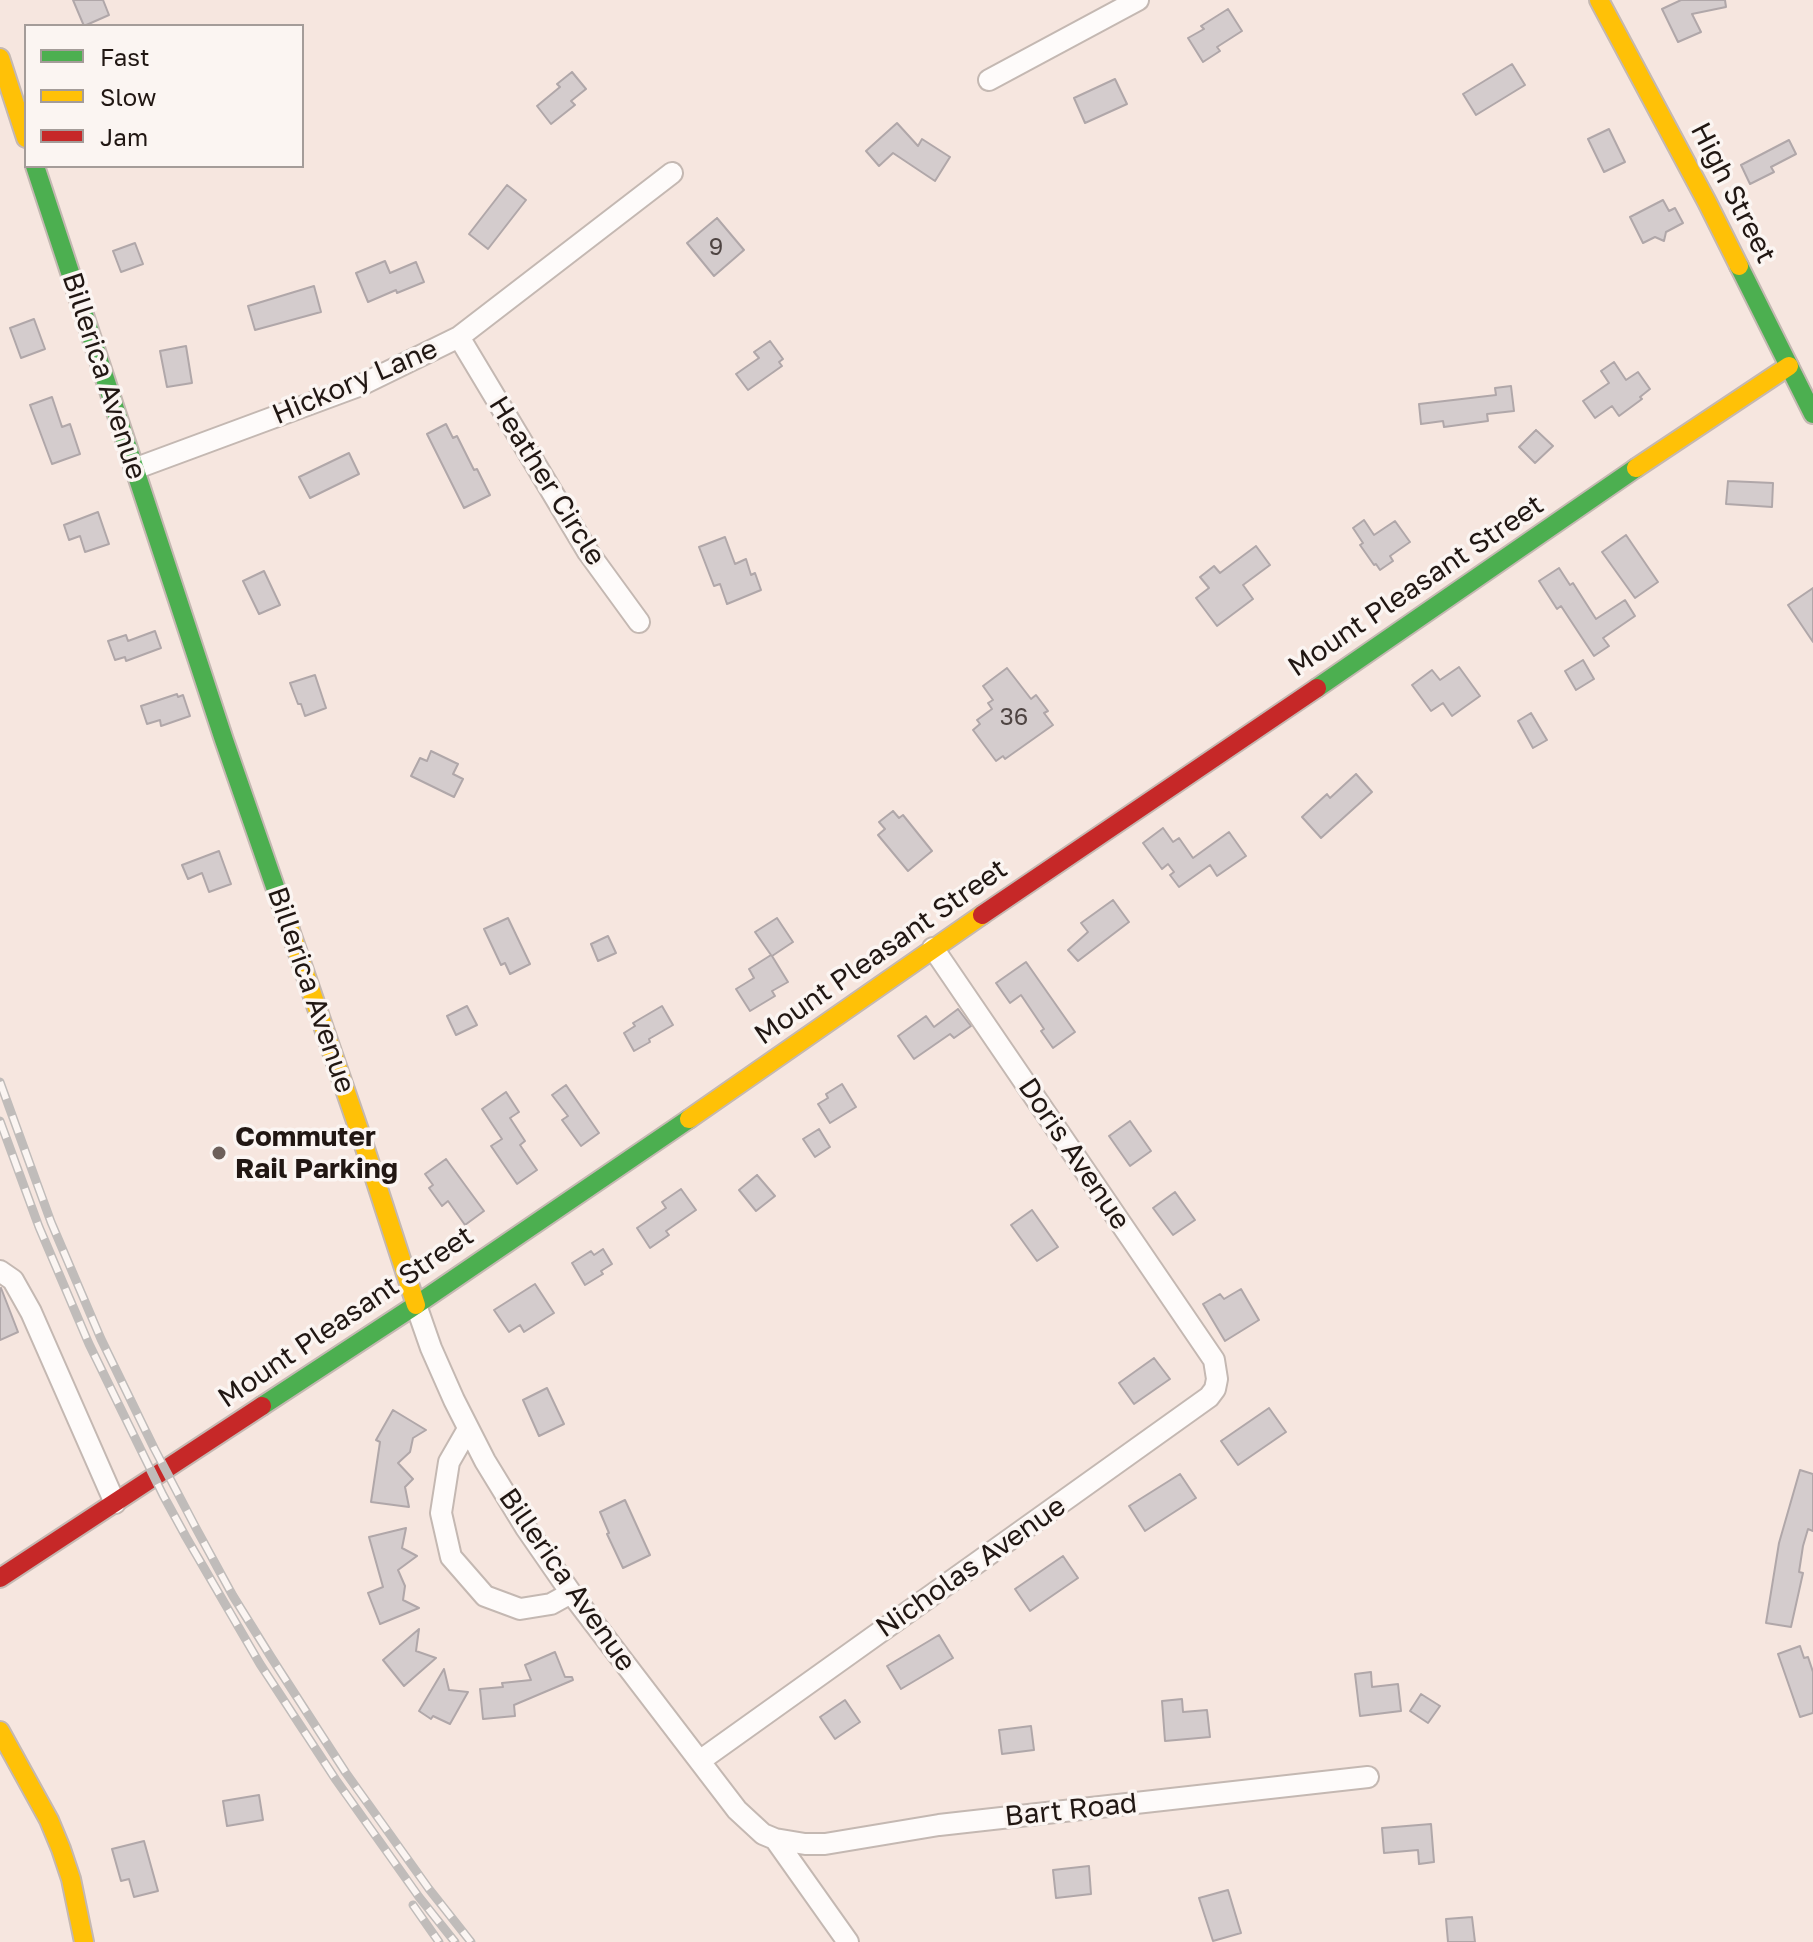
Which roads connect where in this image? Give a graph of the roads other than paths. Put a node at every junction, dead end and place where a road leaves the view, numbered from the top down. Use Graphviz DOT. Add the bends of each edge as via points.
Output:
graph roads {
  1 [pos="1138,0"];
  2 [pos="1599,0"];
  3 [pos="0,58"];
  4 [pos="989,80"];
  5 [pos="24,132"];
  6 [pos="36,168"];
  7 [pos="672,173"];
  8 [pos="459,337"];
  9 [pos="1789,366"];
  10 [pos="1813,414"];
  11 [pos="134,469"];
  12 [pos="639,622"];
  13 [pos="933,948"];
  14 [pos="0,1271"];
  15 [pos="416,1305"];
  16 [pos="1214,1360"];
  17 [pos="468,1429"];
  18 [pos="115,1503"];
  19 [pos="0,1578"];
  20 [pos="571,1593"];
  21 [pos="0,1731"];
  22 [pos="701,1760"];
  23 [pos="1368,1777"];
  24 [pos="775,1839"];
  25 [pos="84,1942"];
  26 [pos="848,1942"];
  1 -- 4 [label="street"];
  2 -- 9 [label="main road, High Street"];
  3 -- 5 [label="main road"];
  6 -- 11 [label="main road, Billerica Avenue"];
  7 -- 8 [label="street, Hickory Lane"];
  8 -- 11 [label="street, Hickory Lane" via="361,385"];
  8 -- 12 [label="street, Heather Circle" via="588,552"];
  9 -- 10 [label="main road, High Street"];
  9 -- 13 [label="main road, Mount Pleasant Street"];
  11 -- 15 [label="main road, Billerica Avenue"];
  13 -- 15 [label="main road, Mount Pleasant Street"];
  13 -- 16 [label="street, Doris Avenue"];
  14 -- 18 [label="street" via="13,1280 31,1312"];
  15 -- 17 [label="street, Billerica Avenue"];
  15 -- 18 [label="main road, Mount Pleasant Street"];
  16 -- 22 [label="street, Nicholas Avenue" via="1217,1379 1209,1397"];
  17 -- 20 [label="street, Billerica Avenue"];
  17 -- 20 [label="street" via="449,1462 441,1513 451,1557 485,1596 520,1609 551,1604"];
  18 -- 19 [label="main road, Mount Pleasant Street"];
  20 -- 22 [label="street, Billerica Avenue"];
  21 -- 25 [label="main road" via="61,1849"];
  22 -- 24 [label="street, Billerica Avenue" via="737,1810"];
  23 -- 24 [label="street, Bart Road" via="939,1825 825,1844"];
  24 -- 26 [label="street, Billerica Avenue"];
}
